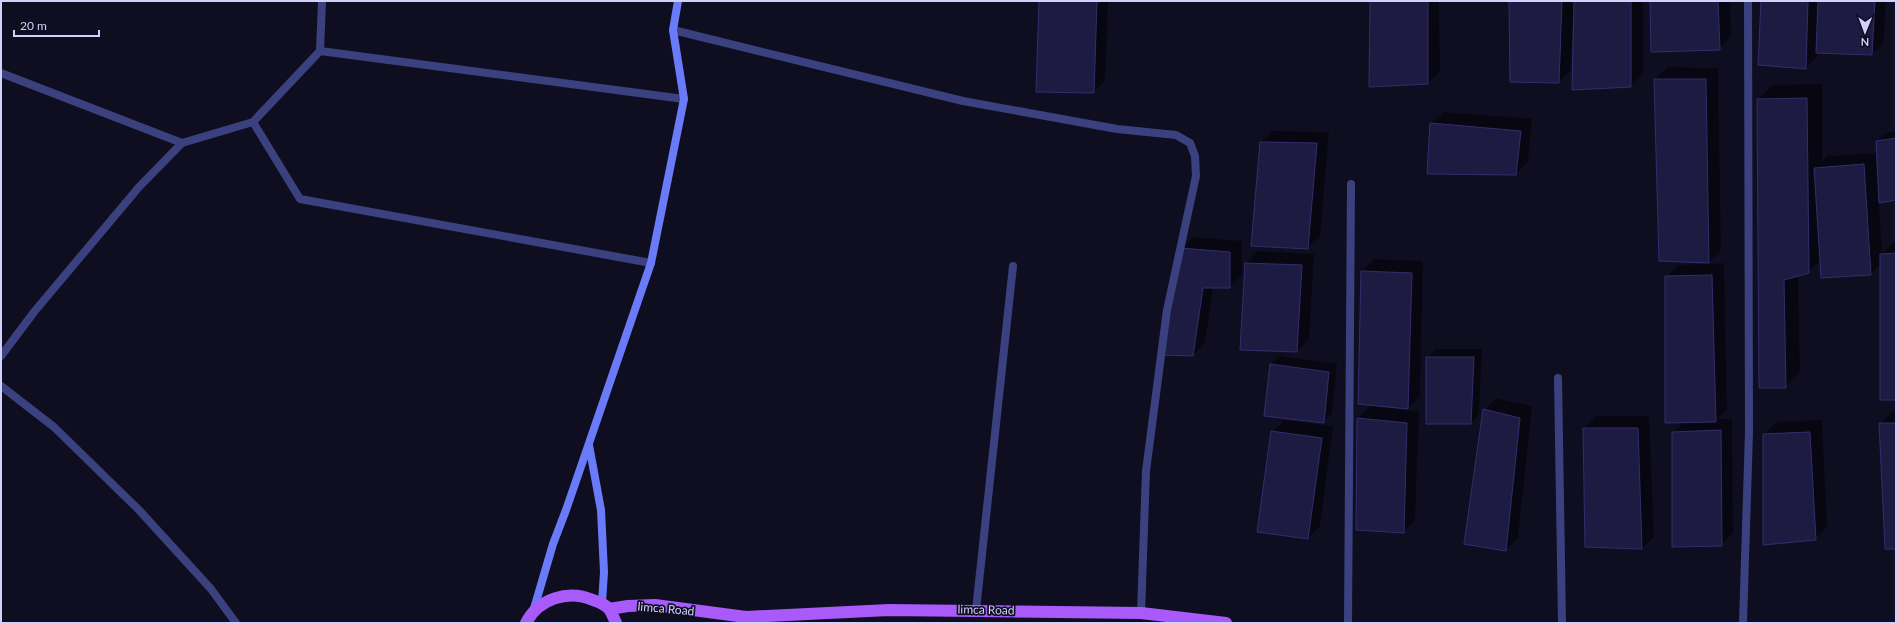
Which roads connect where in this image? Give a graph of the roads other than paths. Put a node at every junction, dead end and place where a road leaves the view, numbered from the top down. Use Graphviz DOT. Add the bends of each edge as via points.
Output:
graph roads {
  1 [pos="322,1"];
  2 [pos="678,1"];
  3 [pos="1748,1"];
  4 [pos="673,30"];
  5 [pos="320,51"];
  6 [pos="1,73"];
  7 [pos="684,99"];
  8 [pos="252,122"];
  9 [pos="182,143"];
  10 [pos="1350,184"];
  11 [pos="651,263"];
  12 [pos="1013,266"];
  13 [pos="1,356"];
  14 [pos="1558,378"];
  15 [pos="1,386"];
  16 [pos="588,444"];
  17 [pos="605,606"];
  18 [pos="976,610"];
  19 [pos="1141,613"];
  20 [pos="746,618"];
  21 [pos="527,620"];
  22 [pos="236,623"];
  23 [pos="616,623"];
  24 [pos="734,623"];
  25 [pos="1226,623"];
  26 [pos="1348,623"];
  27 [pos="1562,623"];
  28 [pos="1743,623"];
  1 -- 5 [label="street"];
  2 -- 4 [label="main road"];
  3 -- 28 [label="street" via="1749,432"];
  4 -- 7 [label="main road"];
  4 -- 19 [label="street" via="963,101 1117,129 1176,135 1190,143 1195,156 1196,176 1167,310 1146,471"];
  5 -- 7 [label="street"];
  5 -- 8 [label="street"];
  6 -- 9 [label="street"];
  7 -- 11 [label="main road"];
  8 -- 9 [label="street"];
  8 -- 11 [label="street" via="300,200"];
  9 -- 13 [label="street" via="138,187 34,312"];
  10 -- 26 [label="street"];
  11 -- 16 [label="main road"];
  12 -- 18 [label="street"];
  14 -- 27 [label="street"];
  15 -- 22 [label="street" via="54,427 138,510 210,589"];
  16 -- 17 [label="main road" via="601,510"];
  16 -- 21 [label="main road"];
  17 -- 20 [label="main road, limca Road" via="655,605"];
  17 -- 21 [label="main road" via="589,598 572,595 554,598 537,608"];
  17 -- 23 [label="main road"];
  18 -- 19 [label="main road, limca Road"];
  18 -- 20 [label="main road, limca Road" via="889,610"];
  19 -- 25 [label="main road, limca Road"];
  20 -- 24 [label="main road, limca Road"];
}
